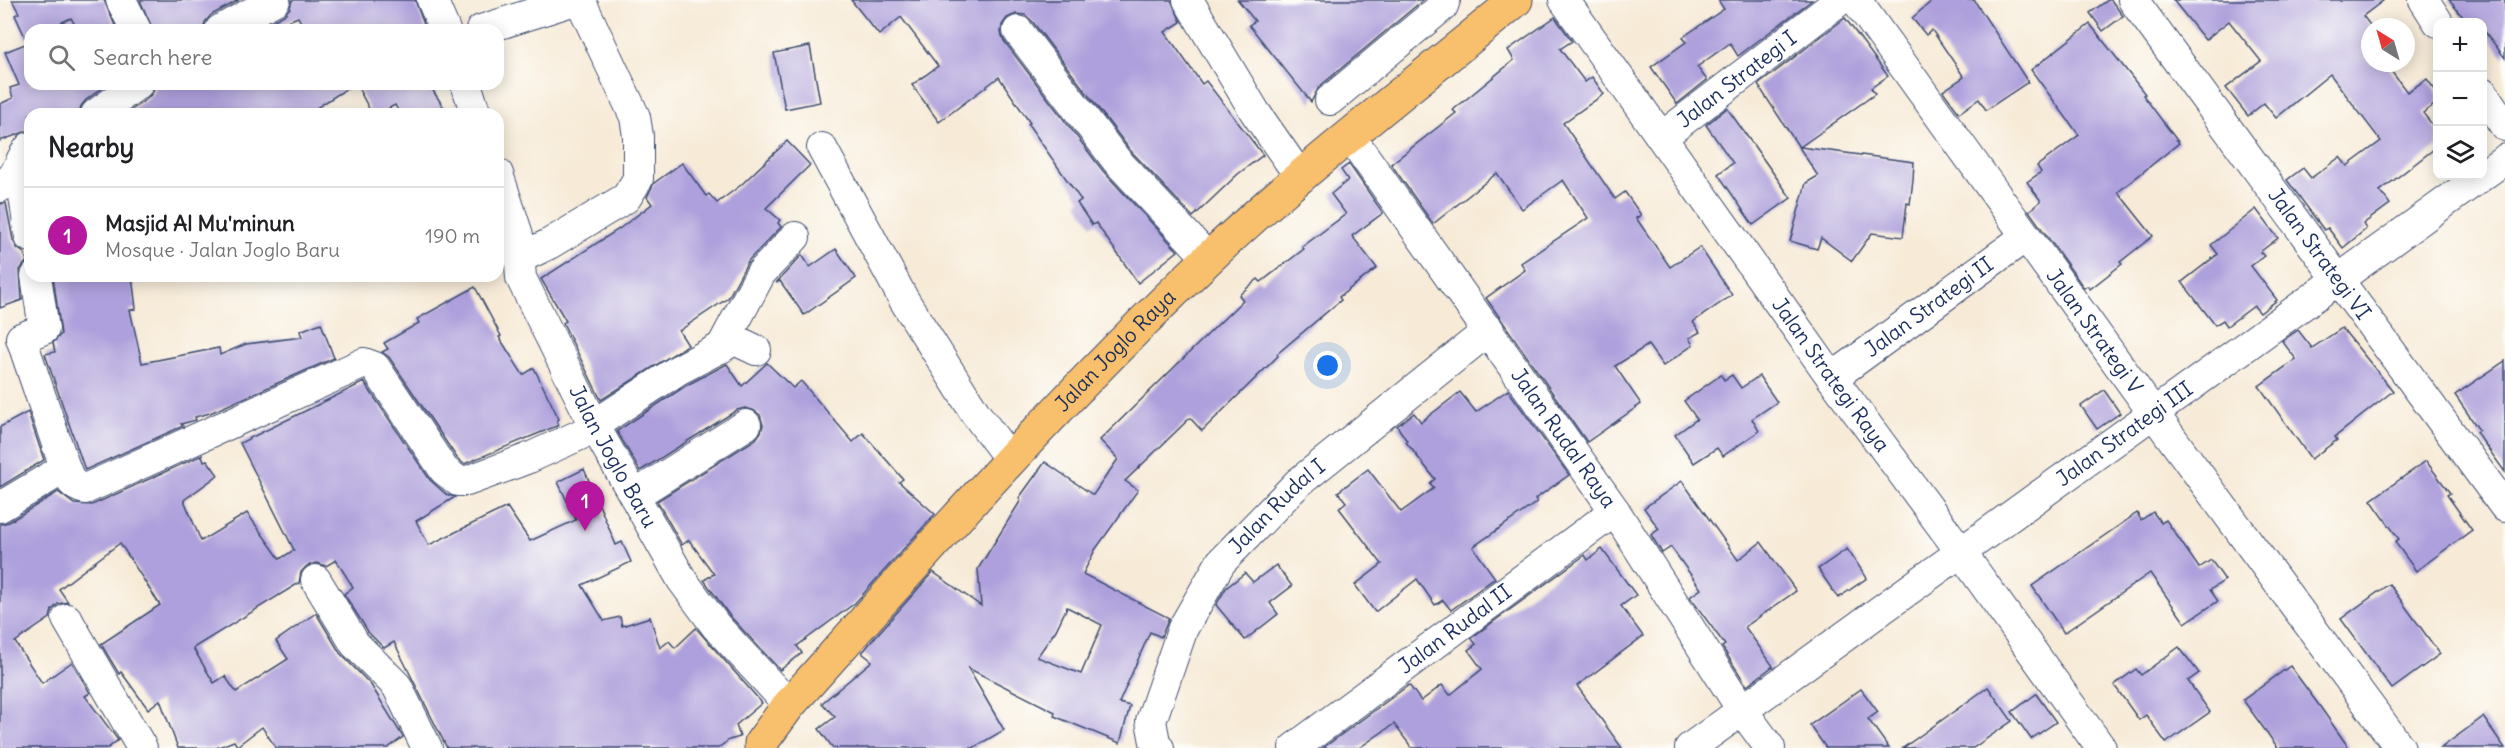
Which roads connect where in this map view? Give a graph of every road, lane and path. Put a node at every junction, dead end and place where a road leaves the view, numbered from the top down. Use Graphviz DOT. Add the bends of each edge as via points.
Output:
graph roads {
  1 [pos="121,0"];
  2 [pos="275,0"];
  3 [pos="432,0"];
  4 [pos="574,0"];
  5 [pos="580,0"];
  6 [pos="1188,0"];
  7 [pos="1445,0"];
  8 [pos="1516,0"];
  9 [pos="1564,0"];
  10 [pos="1840,0"];
  11 [pos="1856,0"];
  12 [pos="2133,0"];
  13 [pos="2424,0"];
  14 [pos="2435,18"];
  15 [pos="133,24"];
  16 [pos="231,24"];
  17 [pos="442,24"];
  18 [pos="500,24"];
  19 [pos="1018,31"];
  20 [pos="1392,50"];
  21 [pos="1417,83"];
  22 [pos="130,90"];
  23 [pos="468,90"];
  24 [pos="2487,99"];
  25 [pos="1330,100"];
  26 [pos="104,108"];
  27 [pos="474,108"];
  28 [pos="2505,126"];
  29 [pos="1350,136"];
  30 [pos="1663,136"];
  31 [pos="822,148"];
  32 [pos="2505,159"];
  33 [pos="17,168"];
  34 [pos="1301,178"];
  35 [pos="504,192"];
  36 [pos="24,205"];
  37 [pos="795,237"];
  38 [pos="2025,237"];
  39 [pos="520,258"];
  40 [pos="1208,258"];
  41 [pos="37,282"];
  42 [pos="2338,282"];
  43 [pos="1489,330"];
  44 [pos="721,348"];
  45 [pos="756,350"];
  46 [pos="1836,375"];
  47 [pos="2154,414"];
  48 [pos="746,425"];
  49 [pos="594,426"];
  50 [pos="1010,458"];
  51 [pos="65,468"];
  52 [pos="635,495"];
  53 [pos="0,507"];
  54 [pos="2505,507"];
  55 [pos="1615,512"];
  56 [pos="1949,560"];
  57 [pos="316,580"];
  58 [pos="67,619"];
  59 [pos="789,705"];
  60 [pos="1742,710"];
  61 [pos="1157,745"];
  62 [pos="759,746"];
  63 [pos="142,748"];
  64 [pos="427,748"];
  65 [pos="1294,748"];
  66 [pos="1690,748"];
  67 [pos="1770,748"];
  68 [pos="2101,748"];
  69 [pos="2400,748"];
  1 -- 15 [label="street"];
  2 -- 16 [label="street"];
  3 -- 17 [label="street"];
  4 -- 18 [label="street"];
  5 -- 39 [label="street" via="635,117 638,179 626,198"];
  6 -- 34 [label="street" via="1255,112"];
  7 -- 20 [label="street"];
  8 -- 21 [label="main road, Jalan Joglo Raya"];
  9 -- 30 [label="street, Jalan Strategi Raya"];
  10 -- 30 [label="street, Jalan Strategi I"];
  11 -- 38 [label="street, Jalan Strategi V"];
  12 -- 42 [label="street, Jalan Strategi VI"];
  13 -- 14 [label="street"];
  19 -- 40 [label="street" via="1117,161"];
  20 -- 21 [label="street"];
  20 -- 25 [label="street"];
  21 -- 29 [label="main road, Jalan Joglo Raya"];
  22 -- 26 [label="street"];
  23 -- 27 [label="street"];
  24 -- 28 [label="street"];
  29 -- 34 [label="main road, Jalan Joglo Raya"];
  29 -- 43 [label="street, Jalan Rudal Raya"];
  30 -- 46 [label="street, Jalan Strategi Raya"];
  31 -- 50 [label="street" via="904,300 976,414"];
  32 -- 42 [label="street, Jalan Strategi III"];
  33 -- 36 [label="street"];
  34 -- 40 [label="main road, Jalan Joglo Raya"];
  35 -- 39 [label="street, Jalan Joglo Baru" via="518,235"];
  37 -- 44 [label="street" via="760,273"];
  38 -- 46 [label="street, Jalan Strategi II"];
  38 -- 47 [label="street, Jalan Strategi V"];
  39 -- 49 [label="street, Jalan Joglo Baru" via="521,279 532,304"];
  40 -- 50 [label="main road, Jalan Joglo Raya"];
  41 -- 51 [label="street" via="44,329 21,338"];
  42 -- 47 [label="street, Jalan Strategi III"];
  42 -- 54 [label="street, Jalan Strategi VI"];
  43 -- 55 [label="street, Jalan Rudal Raya"];
  43 -- 61 [label="street, Jalan Rudal I" via="1298,483 1221,562 1184,628 1151,721"];
  44 -- 45 [label="street" via="735,340"];
  44 -- 49 [label="street" via="678,370"];
  46 -- 56 [label="street, Jalan Strategi Raya"];
  47 -- 56 [label="street, Jalan Strategi III"];
  47 -- 69 [label="street, Jalan Strategi V"];
  48 -- 52 [label="street"];
  49 -- 51 [label="street" via="529,458 458,481 444,470 375,367 364,363 85,489 76,487"];
  49 -- 52 [label="street, Jalan Joglo Baru"];
  50 -- 59 [label="main road, Jalan Joglo Raya"];
  51 -- 53 [label="street"];
  52 -- 59 [label="street, Jalan Joglo Baru" via="682,580 716,626"];
  55 -- 60 [label="street, Jalan Rudal Raya"];
  55 -- 65 [label="street, Jalan Rudal II"];
  56 -- 60 [label="street, Jalan Strategi III"];
  56 -- 68 [label="street, Jalan Strategi Raya"];
  57 -- 64 [label="street" via="355,644 397,686"];
  58 -- 63 [label="street"];
  59 -- 62 [label="main road, Jalan Joglo Raya"];
  60 -- 66 [label="street, Jalan Strategi III"];
  60 -- 67 [label="street, Jalan Rudal Raya"];
}
